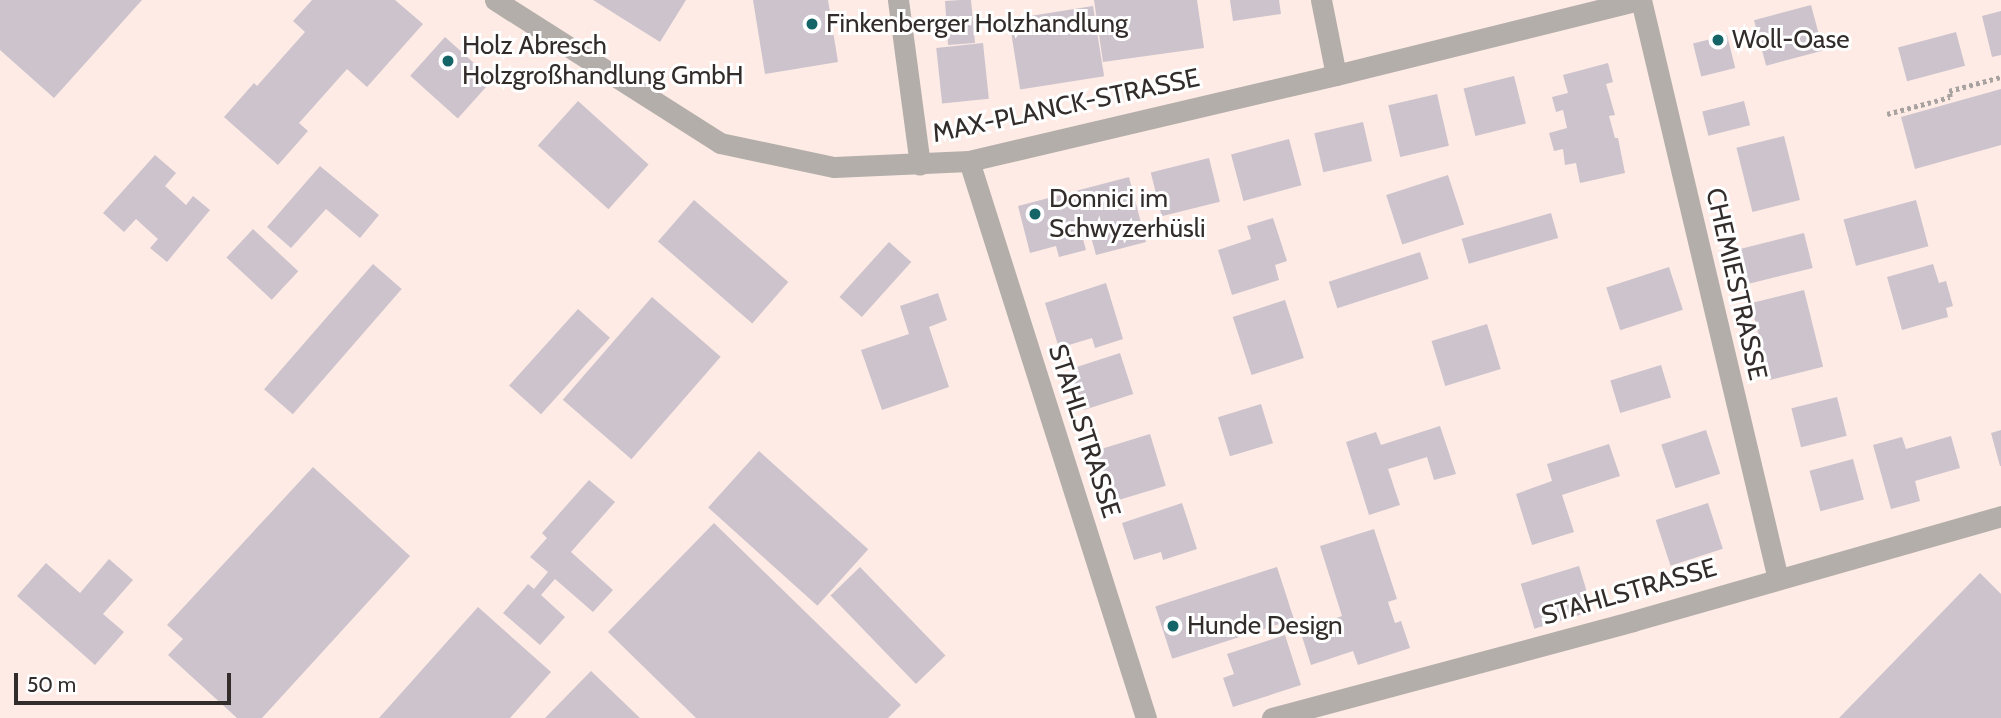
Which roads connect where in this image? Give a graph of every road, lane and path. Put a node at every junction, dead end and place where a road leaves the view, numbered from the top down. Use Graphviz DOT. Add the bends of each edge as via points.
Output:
graph roads {
  1 [pos="495,0"];
  2 [pos="898,0"];
  3 [pos="1321,0"];
  4 [pos="1640,0"];
  5 [pos="1336,75"];
  6 [pos="2001,77"];
  7 [pos="1887,114"];
  8 [pos="969,161"];
  9 [pos="920,165"];
  10 [pos="2001,516"];
  11 [pos="1778,579"];
  12 [pos="1146,718"];
  13 [pos="1272,718"];
  1 -- 9 [label="street, MAX-PLANCK-STRASSE" via="720,144 834,167"];
  2 -- 9 [label="street"];
  3 -- 5 [label="street"];
  4 -- 5 [label="street, MAX-PLANCK-STRASSE"];
  4 -- 11 [label="street, CHEMIESTRASSE"];
  5 -- 8 [label="street, MAX-PLANCK-STRASSE"];
  6 -- 7 [label="path"];
  8 -- 9 [label="street, MAX-PLANCK-STRASSE"];
  8 -- 12 [label="street, STAHLSTRASSE"];
  10 -- 11 [label="street, STAHLSTRASSE"];
  11 -- 13 [label="street, STAHLSTRASSE"];
}
